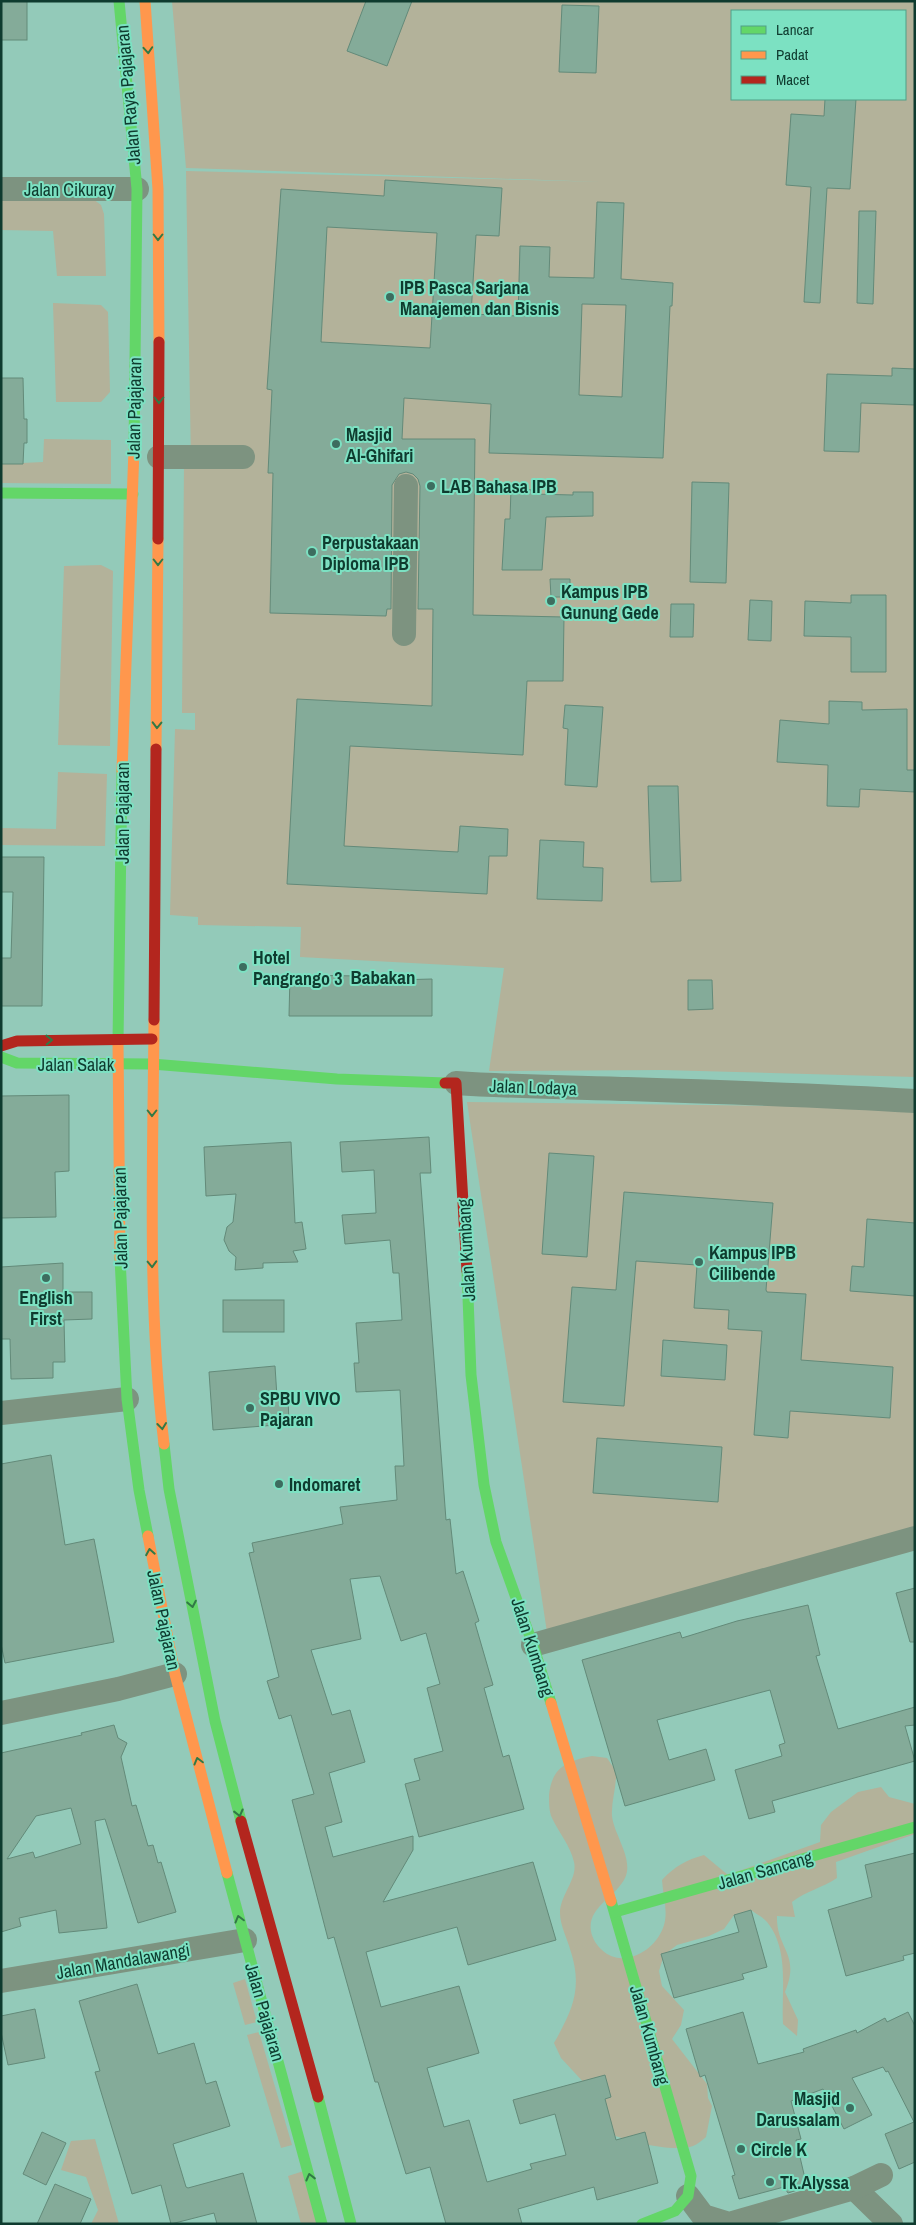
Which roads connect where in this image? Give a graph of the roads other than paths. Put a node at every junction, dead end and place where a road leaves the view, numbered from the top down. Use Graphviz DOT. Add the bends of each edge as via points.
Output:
graph roads {
  1 [pos="119,1"];
  2 [pos="145,1"];
  3 [pos="1,189"];
  4 [pos="147,189"];
  5 [pos="159,457"];
  6 [pos="243,457"];
  7 [pos="406,486"];
  8 [pos="1,493"];
  9 [pos="133,494"];
  10 [pos="404,634"];
  11 [pos="118,1039"];
  12 [pos="152,1039"];
  13 [pos="1,1046"];
  14 [pos="1,1057"];
  15 [pos="118,1064"];
  16 [pos="152,1064"];
  17 [pos="456,1083"];
  18 [pos="915,1101"];
  19 [pos="127,1399"];
  20 [pos="1,1413"];
  21 [pos="915,1538"];
  22 [pos="534,1645"];
  23 [pos="175,1674"];
  24 [pos="1,1713"];
  25 [pos="915,1827"];
  26 [pos="614,1912"];
  27 [pos="245,1940"];
  28 [pos="1,1981"];
  29 [pos="881,2175"];
  30 [pos="854,2188"];
  31 [pos="688,2196"];
  32 [pos="322,2224"];
  33 [pos="351,2224"];
  34 [pos="642,2224"];
  35 [pos="891,2224"];
  1 -- 4 [label="main road, Jalan Raya Pajajaran"];
  2 -- 4 [label="main road, Jalan Raya Pajajaran, one-way"];
  3 -- 4 [label="street, Jalan Cikuray"];
  4 -- 5 [label="main road, Jalan Pajajaran, one-way"];
  4 -- 9 [label="main road, Jalan Pajajaran"];
  5 -- 6 [label="street"];
  5 -- 12 [label="main road, Jalan Pajajaran, one-way"];
  7 -- 10 [label="street"];
  8 -- 9 [label="main road"];
  9 -- 11 [label="main road, Jalan Pajajaran" via="122,758"];
  11 -- 12 [label="main road, Jalan Salak"];
  13 -- 11 [label="main road, Jalan Salak, one-way" via="17,1041"];
  11 -- 15 [label="main road, Jalan Pajajaran"];
  12 -- 16 [label="main road, Jalan Pajajaran"];
  14 -- 15 [label="main road, Jalan Salak" via="17,1063"];
  15 -- 16 [label="main road, Jalan Salak"];
  15 -- 19 [label="main road, Jalan Pajajaran" via="120,1257"];
  16 -- 17 [label="main road, Jalan Lodaya" via="337,1079"];
  16 -- 33 [label="main road, Jalan Pajajaran, one-way" via="153,1280 158,1396 169,1490 215,1721"];
  17 -- 18 [label="street, Jalan Lodaya"];
  17 -- 22 [label="main road, Jalan Kumbang" via="471,1375 484,1485 496,1542"];
  19 -- 20 [label="street"];
  23 -- 19 [label="main road, Jalan Pajajaran, one-way" via="142,1509"];
  21 -- 22 [label="street"];
  22 -- 26 [label="main road, Jalan Kumbang"];
  23 -- 24 [label="street"];
  27 -- 23 [label="main road, Jalan Pajajaran, one-way"];
  25 -- 26 [label="main road, Jalan Sancang"];
  26 -- 31 [label="main road, Jalan Kumbang" via="691,2176"];
  27 -- 28 [label="street, Jalan Mandalawangi"];
  32 -- 27 [label="main road, Jalan Pajajaran, one-way"];
  29 -- 30 [label="street"];
  30 -- 31 [label="street" via="729,2224 703,2216"];
  30 -- 35 [label="street"];
  31 -- 34 [label="main road" via="675,2210"];
}
